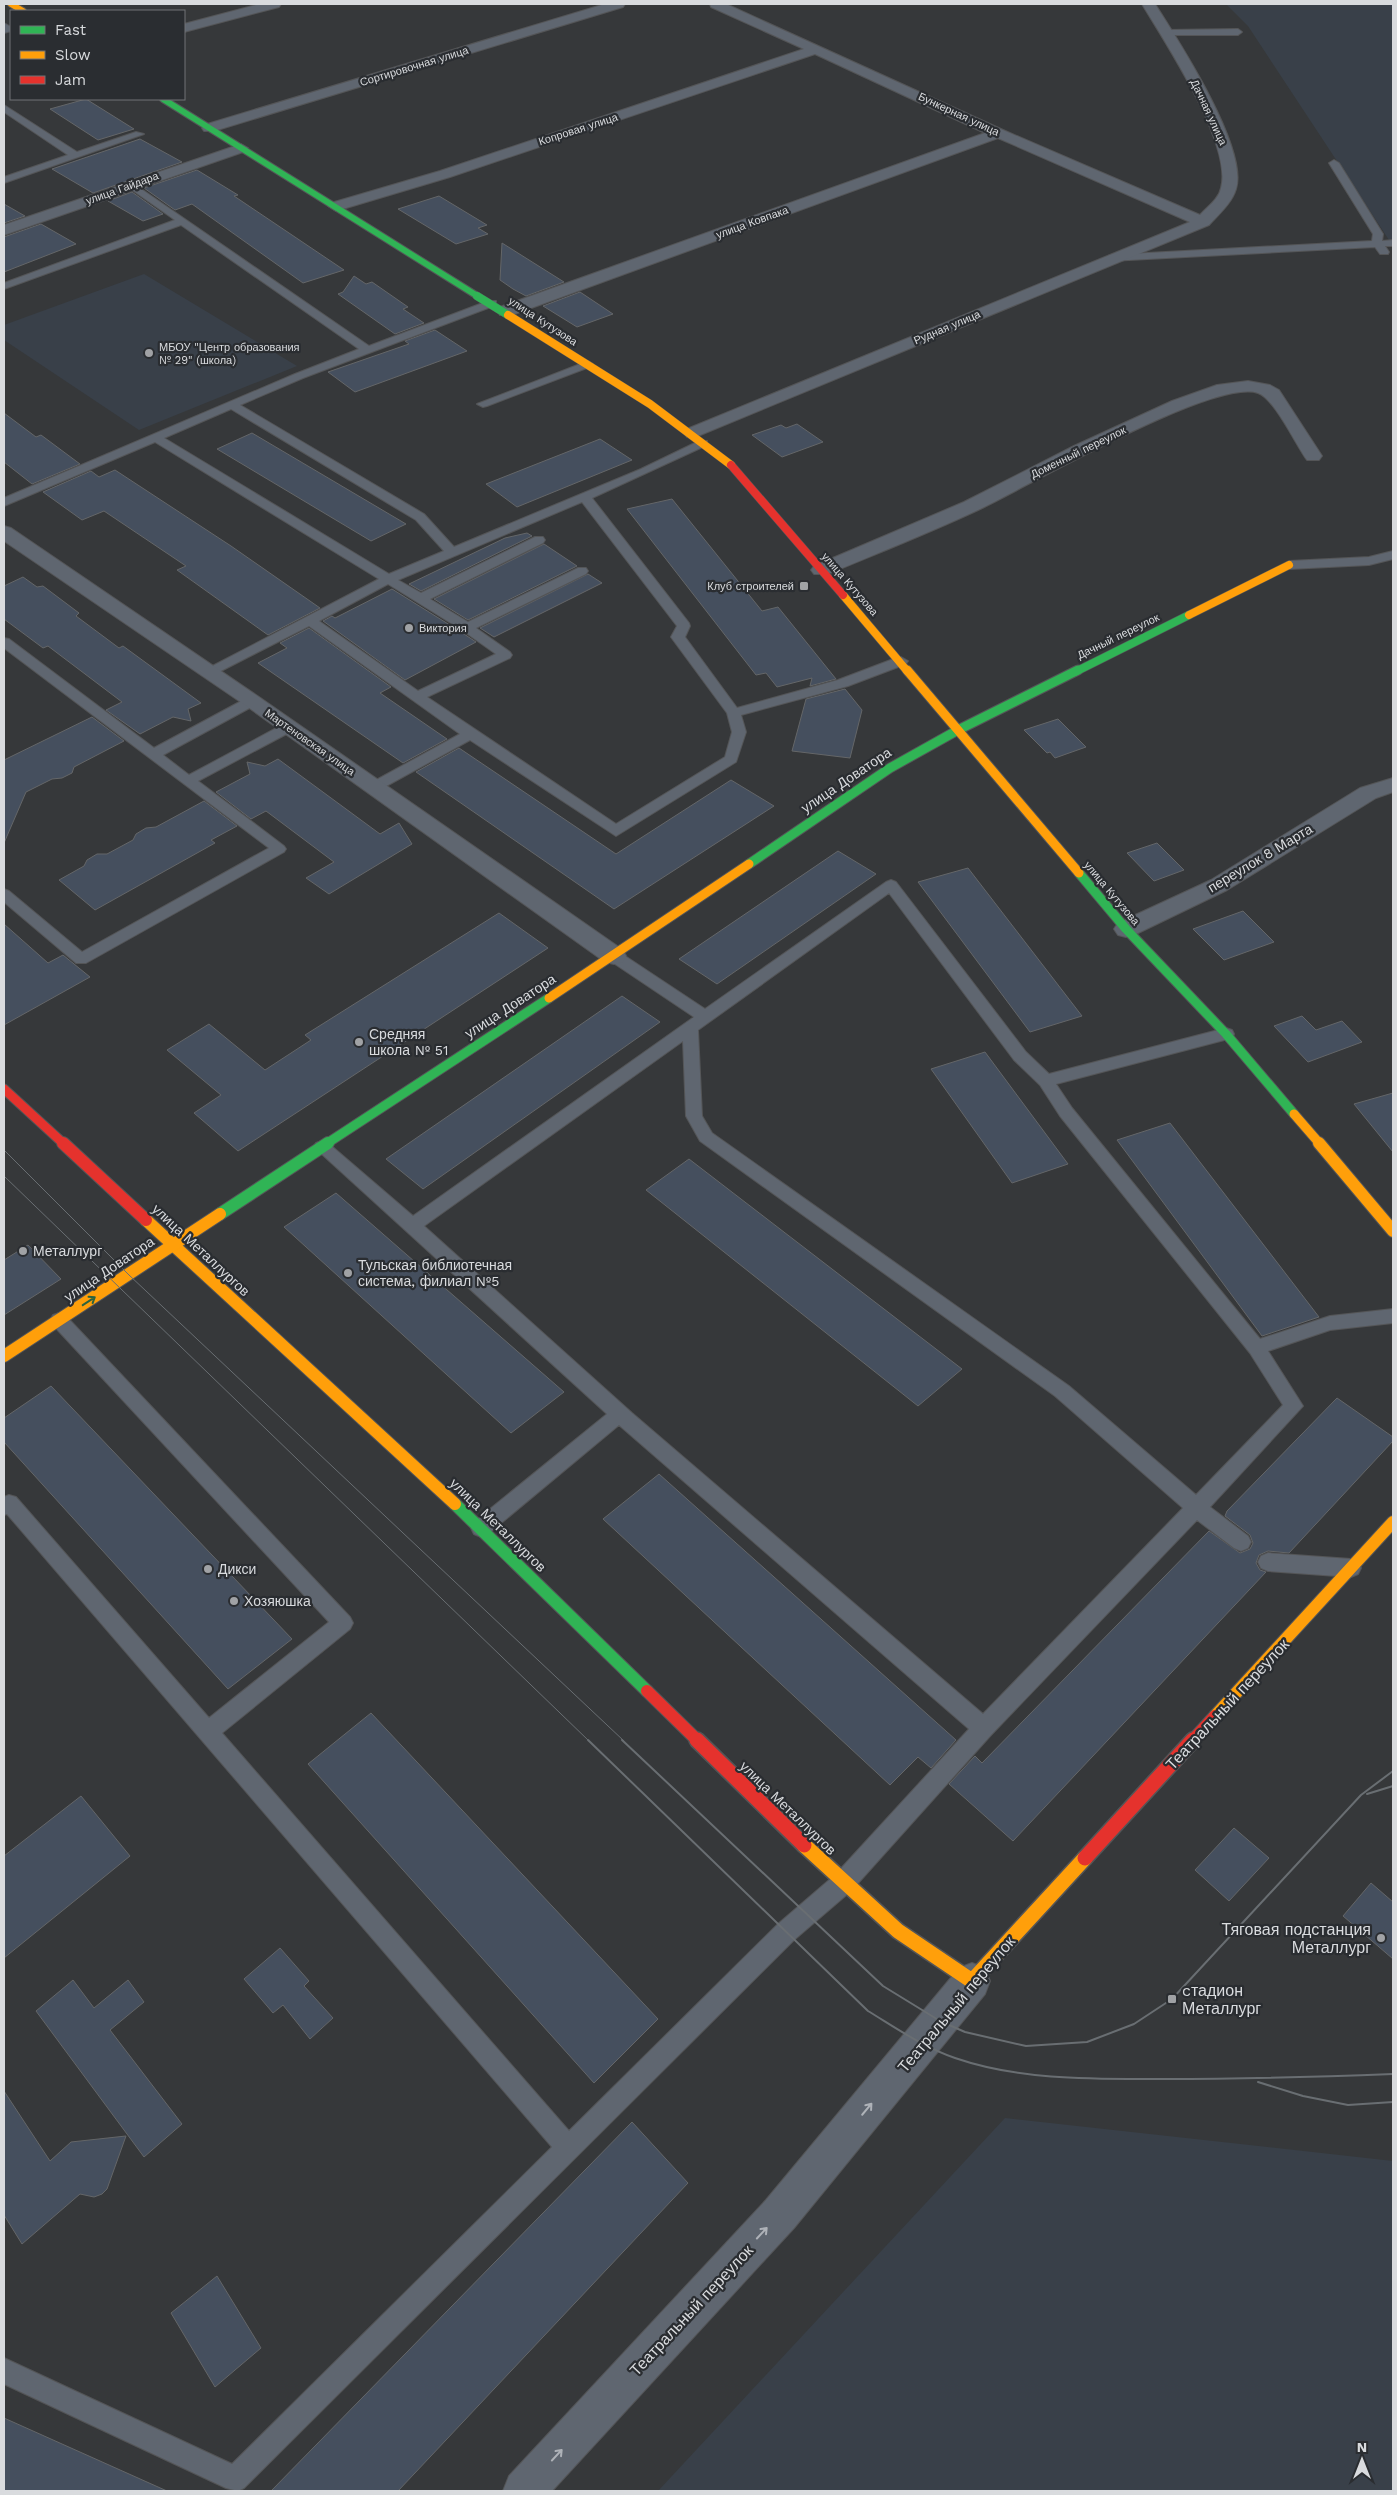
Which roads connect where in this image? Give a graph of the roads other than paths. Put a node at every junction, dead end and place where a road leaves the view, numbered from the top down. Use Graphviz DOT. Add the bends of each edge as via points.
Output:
graph roads {
  1 [pos="274,4"];
  2 [pos="618,4"];
  3 [pos="716,4"];
  4 [pos="1149,4"];
  5 [pos="4,26"];
  6 [pos="185,28"];
  7 [pos="4,31"];
  8 [pos="1238,32"];
  9 [pos="1166,33"];
  10 [pos="818,49"];
  11 [pos="165,100"];
  12 [pos="4,108"];
  13 [pos="210,128"];
  14 [pos="998,133"];
  15 [pos="139,134"];
  16 [pos="241,148"];
  17 [pos="75,155"];
  18 [pos="1334,162"];
  19 [pos="4,180"];
  20 [pos="131,185"];
  21 [pos="336,206"];
  22 [pos="182,221"];
  23 [pos="1202,222"];
  24 [pos="4,230"];
  25 [pos="1377,243"];
  26 [pos="1393,243"];
  27 [pos="1385,255"];
  28 [pos="1110,258"];
  29 [pos="4,286"];
  30 [pos="499,307"];
  31 [pos="369,351"];
  32 [pos="588,364"];
  33 [pos="484,404"];
  34 [pos="232,405"];
  35 [pos="157,438"];
  36 [pos="698,438"];
  37 [pos="1313,456"];
  38 [pos="585,497"];
  39 [pos="4,502"];
  40 [pos="4,532"];
  41 [pos="539,540"];
  42 [pos="451,551"];
  43 [pos="1393,555"];
  44 [pos="1289,565"];
  45 [pos="821,570"];
  46 [pos="582,571"];
  47 [pos="389,578"];
  48 [pos="421,598"];
  49 [pos="310,621"];
  50 [pos="467,627"];
  51 [pos="4,642"];
  52 [pos="901,661"];
  53 [pos="208,672"];
  54 [pos="419,696"];
  55 [pos="252,701"];
  56 [pos="734,713"];
  57 [pos="289,727"];
  58 [pos="958,730"];
  59 [pos="470,734"];
  60 [pos="153,754"];
  61 [pos="188,781"];
  62 [pos="1393,785"];
  63 [pos="374,787"];
  64 [pos="4,894"];
  65 [pos="1126,929"];
  66 [pos="614,956"];
  67 [pos="697,1021"];
  68 [pos="1226,1034"];
  69 [pos="1046,1081"];
  70 [pos="4,1089"];
  71 [pos="322,1147"];
  72 [pos="412,1225"];
  73 [pos="1393,1231"];
  74 [pos="172,1245"];
  75 [pos="1393,1316"];
  76 [pos="59,1320"];
  77 [pos="1256,1348"];
  78 [pos="4,1356"];
  79 [pos="620,1414"];
  80 [pos="4,1507"];
  81 [pos="1196,1508"];
  82 [pos="1393,1522"];
  83 [pos="481,1528"];
  84 [pos="1241,1542"];
  85 [pos="1268,1562"];
  86 [pos="1351,1568"];
  87 [pos="984,1728"];
  88 [pos="206,1732"];
  89 [pos="843,1883"];
  90 [pos="972,1981"];
  91 [pos="569,2149"];
  92 [pos="4,2371"];
  93 [pos="524,2491"];
  1 -- 6 [label="street"];
  2 -- 13 [label="street, Сортировочная улица"];
  3 -- 10 [label="street, Бункерная улица"];
  4 -- 9 [label="street, Дачная улица"];
  5 -- 7 [label="lane" via="8,29"];
  8 -- 9 [label="lane"];
  9 -- 23 [label="street, Дачная улица" via="1196,82 1226,150 1230,168 1230,188"];
  10 -- 14 [label="street, Бункерная улица"];
  10 -- 21 [label="street, Копровая улица" via="445,174"];
  11 -- 13 [label="main road, улица Кутузова"];
  12 -- 17 [label="lane"];
  13 -- 16 [label="main road, улица Кутузова"];
  14 -- 23 [label="street, Бункерная улица"];
  14 -- 30 [label="street, улица Ковпака"];
  15 -- 17 [label="lane"];
  16 -- 20 [label="street, улица Гайдара"];
  16 -- 21 [label="main road, улица Кутузова"];
  17 -- 19 [label="lane"];
  18 -- 25 [label="lane" via="1378,234"];
  20 -- 22 [label="lane"];
  20 -- 24 [label="street, улица Гайдара"];
  21 -- 30 [label="main road, улица Кутузова"];
  22 -- 29 [label="lane"];
  22 -- 31 [label="lane"];
  23 -- 28 [label="street, Рудная улица"];
  25 -- 26 [label="lane"];
  25 -- 27 [label="lane"];
  25 -- 28 [label="lane"];
  28 -- 36 [label="street, Рудная улица"];
  30 -- 31 [label="lane"];
  30 -- 32 [label="main road, улица Кутузова"];
  31 -- 34 [label="lane"];
  32 -- 33 [label="lane"];
  32 -- 36 [label="main road, улица Кутузова"];
  34 -- 35 [label="lane"];
  34 -- 42 [label="lane" via="420,517"];
  35 -- 39 [label="lane"];
  35 -- 47 [label="lane"];
  36 -- 38 [label="lane"];
  36 -- 45 [label="main road, улица Кутузова" via="731,465"];
  37 -- 45 [label="street, Доменный переулок" via="1273,394 1248,386 1223,390 1178,405 1080,450 971,506"];
  38 -- 42 [label="lane"];
  38 -- 56 [label="lane" via="684,626 678,637"];
  40 -- 53 [label="street, Мартеновская улица"];
  41 -- 48 [label="lane"];
  42 -- 47 [label="lane"];
  43 -- 44 [label="lane" via="1369,561"];
  44 -- 58 [label="main road, Дачный переулок"];
  45 -- 52 [label="main road, улица Кутузова"];
  46 -- 50 [label="lane"];
  47 -- 48 [label="lane"];
  47 -- 49 [label="lane"];
  48 -- 50 [label="lane"];
  49 -- 53 [label="lane"];
  49 -- 54 [label="lane"];
  50 -- 54 [label="lane" via="505,656"];
  51 -- 60 [label="lane"];
  52 -- 56 [label="lane" via="843,683"];
  52 -- 58 [label="main road, улица Кутузова"];
  53 -- 55 [label="street, Мартеновская улица"];
  54 -- 59 [label="lane"];
  55 -- 57 [label="street, Мартеновская улица"];
  55 -- 60 [label="lane"];
  56 -- 59 [label="lane" via="739,732 731,759 616,832"];
  57 -- 61 [label="lane"];
  57 -- 63 [label="street, Мартеновская улица"];
  58 -- 65 [label="main road, улица Кутузова"];
  58 -- 66 [label="main road, улица Доватора" via="890,768"];
  59 -- 63 [label="lane"];
  60 -- 61 [label="lane"];
  61 -- 64 [label="lane" via="279,849 81,959"];
  62 -- 65 [label="street, переулок 8 Марта" via="1368,793 1219,885"];
  63 -- 66 [label="street, Мартеновская улица"];
  65 -- 68 [label="main road, улица Кутузова"];
  66 -- 67 [label="lane"];
  66 -- 71 [label="main road, улица Доватора"];
  67 -- 69 [label="lane" via="891,885 1020,1056"];
  67 -- 72 [label="lane"];
  67 -- 81 [label="lane" via="694,1116 706,1137 1062,1390"];
  68 -- 69 [label="lane"];
  68 -- 73 [label="main road, улица Кутузова"];
  69 -- 77 [label="lane" via="1066,1112"];
  70 -- 74 [label="main road, улица Металлургов"];
  71 -- 72 [label="lane"];
  71 -- 74 [label="main road, улица Доватора"];
  72 -- 79 [label="lane"];
  76 -- 74 [label="main road, улица Доватора, one-way"];
  74 -- 83 [label="main road, улица Металлургов"];
  75 -- 77 [label="lane" via="1330,1323"];
  76 -- 78 [label="main road, улица Доватора"];
  76 -- 88 [label="lane" via="344,1623"];
  77 -- 81 [label="lane" via="1294,1406"];
  79 -- 83 [label="lane"];
  79 -- 87 [label="lane"];
  80 -- 88 [label="lane" via="9,1503"];
  81 -- 84 [label="lane"];
  81 -- 87 [label="lane"];
  82 -- 86 [label="main road, Театральный переулок"];
  83 -- 89 [label="main road, улица Металлургов"];
  85 -- 86 [label="lane"];
  86 -- 90 [label="main road, Театральный переулок"];
  87 -- 89 [label="lane"];
  88 -- 91 [label="lane"];
  89 -- 90 [label="main road, улица Металлургов" via="898,1931"];
  89 -- 91 [label="lane" via="786,1932"];
  93 -- 90 [label="street, Театральный переулок, one-way" via="780,2214"];
  91 -- 92 [label="lane" via="236,2479"];
}
